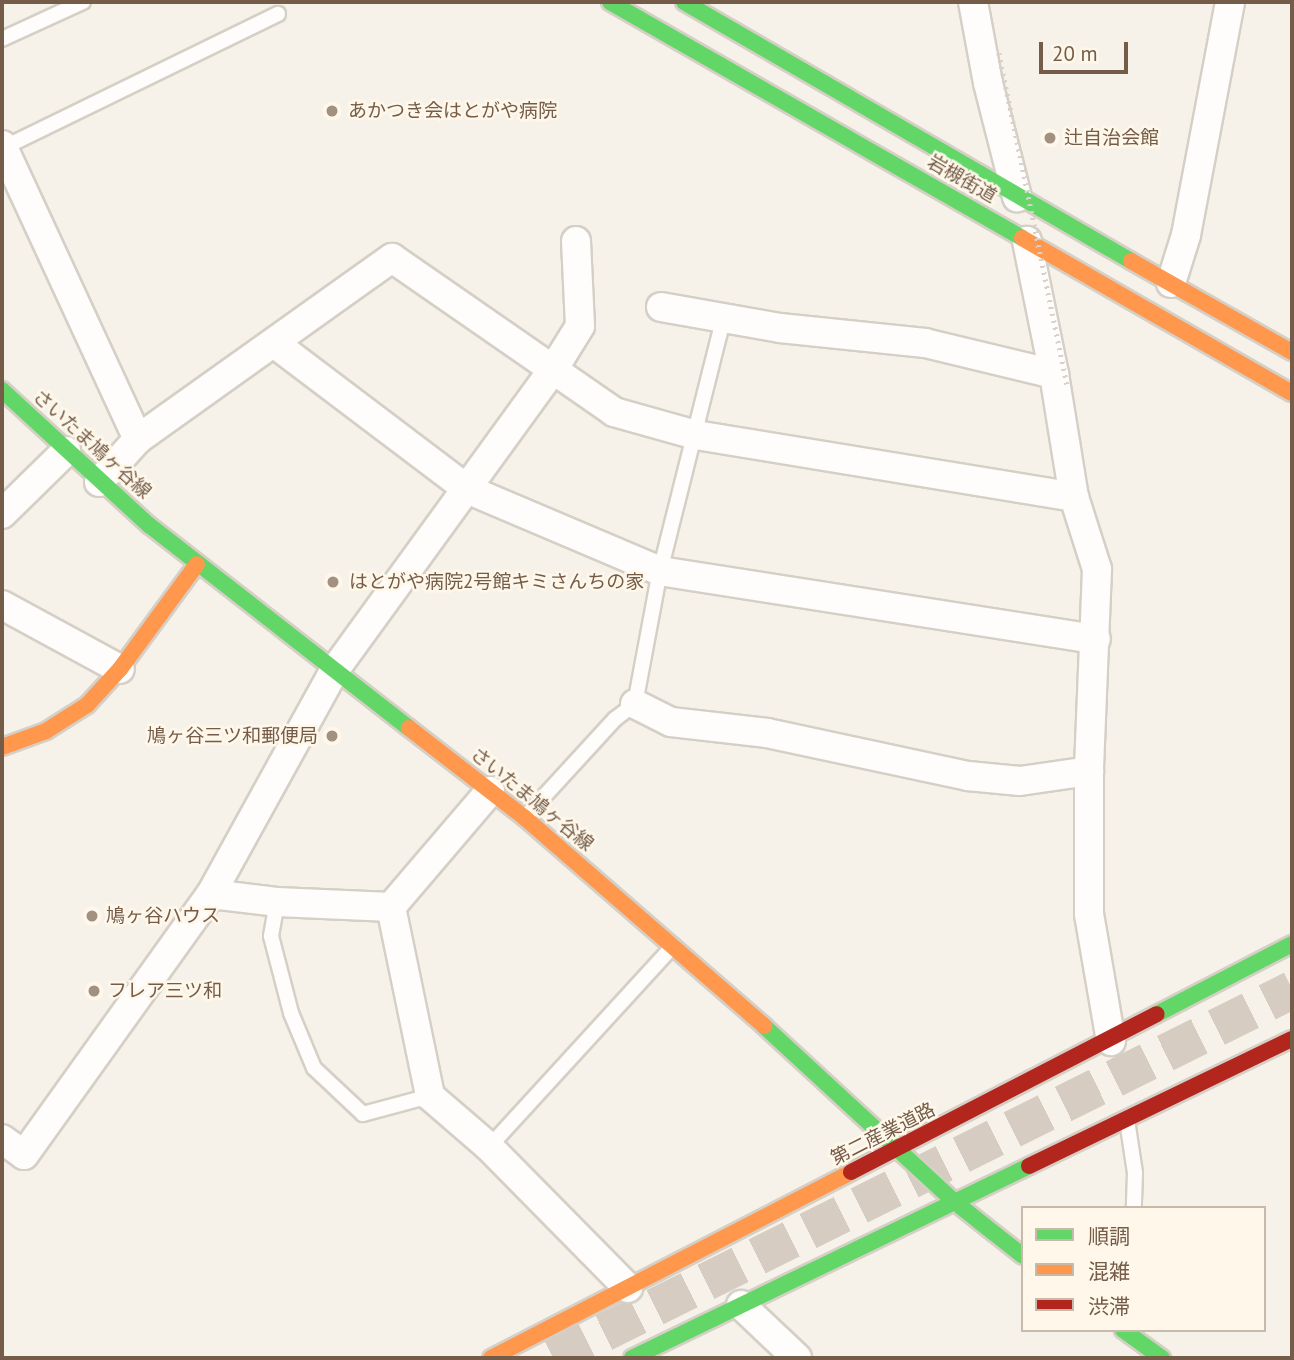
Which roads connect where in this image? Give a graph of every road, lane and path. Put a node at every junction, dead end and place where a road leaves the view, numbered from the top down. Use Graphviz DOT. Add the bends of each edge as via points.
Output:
graph roads {
  1 [pos="83,2"];
  2 [pos="610,2"];
  3 [pos="684,2"];
  4 [pos="973,2"];
  5 [pos="1230,2"];
  6 [pos="278,15"];
  7 [pos="2,39"];
  8 [pos="999,53"];
  9 [pos="3,147"];
  10 [pos="1017,197"];
  11 [pos="1027,241"];
  12 [pos="576,242"];
  13 [pos="1171,283"];
  14 [pos="661,307"];
  15 [pos="724,316"];
  16 [pos="274,344"];
  17 [pos="1292,352"];
  18 [pos="554,368"];
  19 [pos="1061,381"];
  20 [pos="2,390"];
  21 [pos="1292,393"];
  22 [pos="696,435"];
  23 [pos="138,439"];
  24 [pos="66,451"];
  25 [pos="99,482"];
  26 [pos="467,489"];
  27 [pos="1074,497"];
  28 [pos="2,514"];
  29 [pos="197,564"];
  30 [pos="660,570"];
  31 [pos="2,605"];
  32 [pos="1096,639"];
  33 [pos="120,669"];
  34 [pos="334,671"];
  35 [pos="635,704"];
  36 [pos="2,747"];
  37 [pos="1089,771"];
  38 [pos="490,791"];
  39 [pos="525,818"];
  40 [pos="211,894"];
  41 [pos="277,902"];
  42 [pos="391,907"];
  43 [pos="1292,944"];
  44 [pos="674,945"];
  45 [pos="1292,1039"];
  46 [pos="1111,1041"];
  47 [pos="430,1096"];
  48 [pos="1126,1118"];
  49 [pos="2,1139"];
  50 [pos="489,1147"];
  51 [pos="896,1150"];
  52 [pos="956,1203"];
  53 [pos="1134,1206"];
  54 [pos="1021,1254"];
  55 [pos="628,1288"];
  56 [pos="741,1305"];
  57 [pos="1126,1332"];
  58 [pos="491,1358"];
  59 [pos="632,1358"];
  60 [pos="797,1358"];
  61 [pos="1162,1358"];
  1 -- 7 [label="lane"];
  2 -- 11 [label="main road, 岩槻街道"];
  3 -- 10 [label="main road, 岩槻街道"];
  4 -- 10 [label="street"];
  5 -- 13 [label="street" via="1186,235"];
  6 -- 9 [label="lane"];
  8 -- 19 [label="path, bridge"];
  9 -- 23 [label="street"];
  10 -- 13 [label="main road, 岩槻街道"];
  11 -- 19 [label="street"];
  11 -- 21 [label="main road, 岩槻街道"];
  12 -- 18 [label="street" via="580,326"];
  13 -- 17 [label="main road, 岩槻街道"];
  14 -- 15 [label="street"];
  15 -- 19 [label="street" via="780,328 925,343"];
  15 -- 22 [label="lane"];
  16 -- 18 [label="street" via="392,258"];
  16 -- 23 [label="street"];
  16 -- 26 [label="street"];
  18 -- 22 [label="street" via="614,412"];
  18 -- 26 [label="street"];
  19 -- 27 [label="street"];
  20 -- 24 [label="main road, さいたま鳩ヶ谷線"];
  22 -- 27 [label="street"];
  22 -- 30 [label="lane"];
  23 -- 25 [label="street"];
  24 -- 25 [label="main road, さいたま鳩ヶ谷線"];
  24 -- 28 [label="street"];
  25 -- 29 [label="main road, さいたま鳩ヶ谷線"];
  26 -- 30 [label="street"];
  26 -- 34 [label="street"];
  27 -- 32 [label="street" via="1097,569"];
  29 -- 33 [label="main road"];
  29 -- 34 [label="main road, さいたま鳩ヶ谷線"];
  30 -- 32 [label="street"];
  30 -- 35 [label="lane"];
  31 -- 33 [label="street"];
  32 -- 37 [label="street"];
  33 -- 36 [label="main road" via="87,705 46,731"];
  34 -- 38 [label="main road, さいたま鳩ヶ谷線"];
  34 -- 40 [label="street"];
  35 -- 37 [label="street" via="671,722 767,733 968,776 1020,781"];
  35 -- 39 [label="lane" via="615,719"];
  37 -- 46 [label="street" via="1089,914"];
  38 -- 39 [label="main road, さいたま鳩ヶ谷線"];
  38 -- 42 [label="street"];
  39 -- 44 [label="main road, さいたま鳩ヶ谷線"];
  40 -- 41 [label="street"];
  40 -- 49 [label="street" via="24,1155"];
  41 -- 42 [label="street"];
  41 -- 47 [label="lane" via="271,936 291,1013 314,1068 363,1114"];
  42 -- 47 [label="street"];
  43 -- 46 [label="main road, 第二産業道路"];
  44 -- 50 [label="lane"];
  44 -- 51 [label="main road, さいたま鳩ヶ谷線"];
  45 -- 48 [label="main road"];
  46 -- 51 [label="main road, 第二産業道路"];
  47 -- 50 [label="street"];
  48 -- 52 [label="main road"];
  48 -- 53 [label="lane" via="1135,1173"];
  50 -- 55 [label="street"];
  51 -- 52 [label="main road, さいたま鳩ヶ谷線"];
  51 -- 55 [label="main road, 第二産業道路"];
  52 -- 54 [label="main road, さいたま鳩ヶ谷線"];
  52 -- 56 [label="main road"];
  55 -- 58 [label="main road, 第二産業道路"];
  56 -- 59 [label="main road"];
  56 -- 60 [label="street"];
  57 -- 61 [label="main road"];
}
